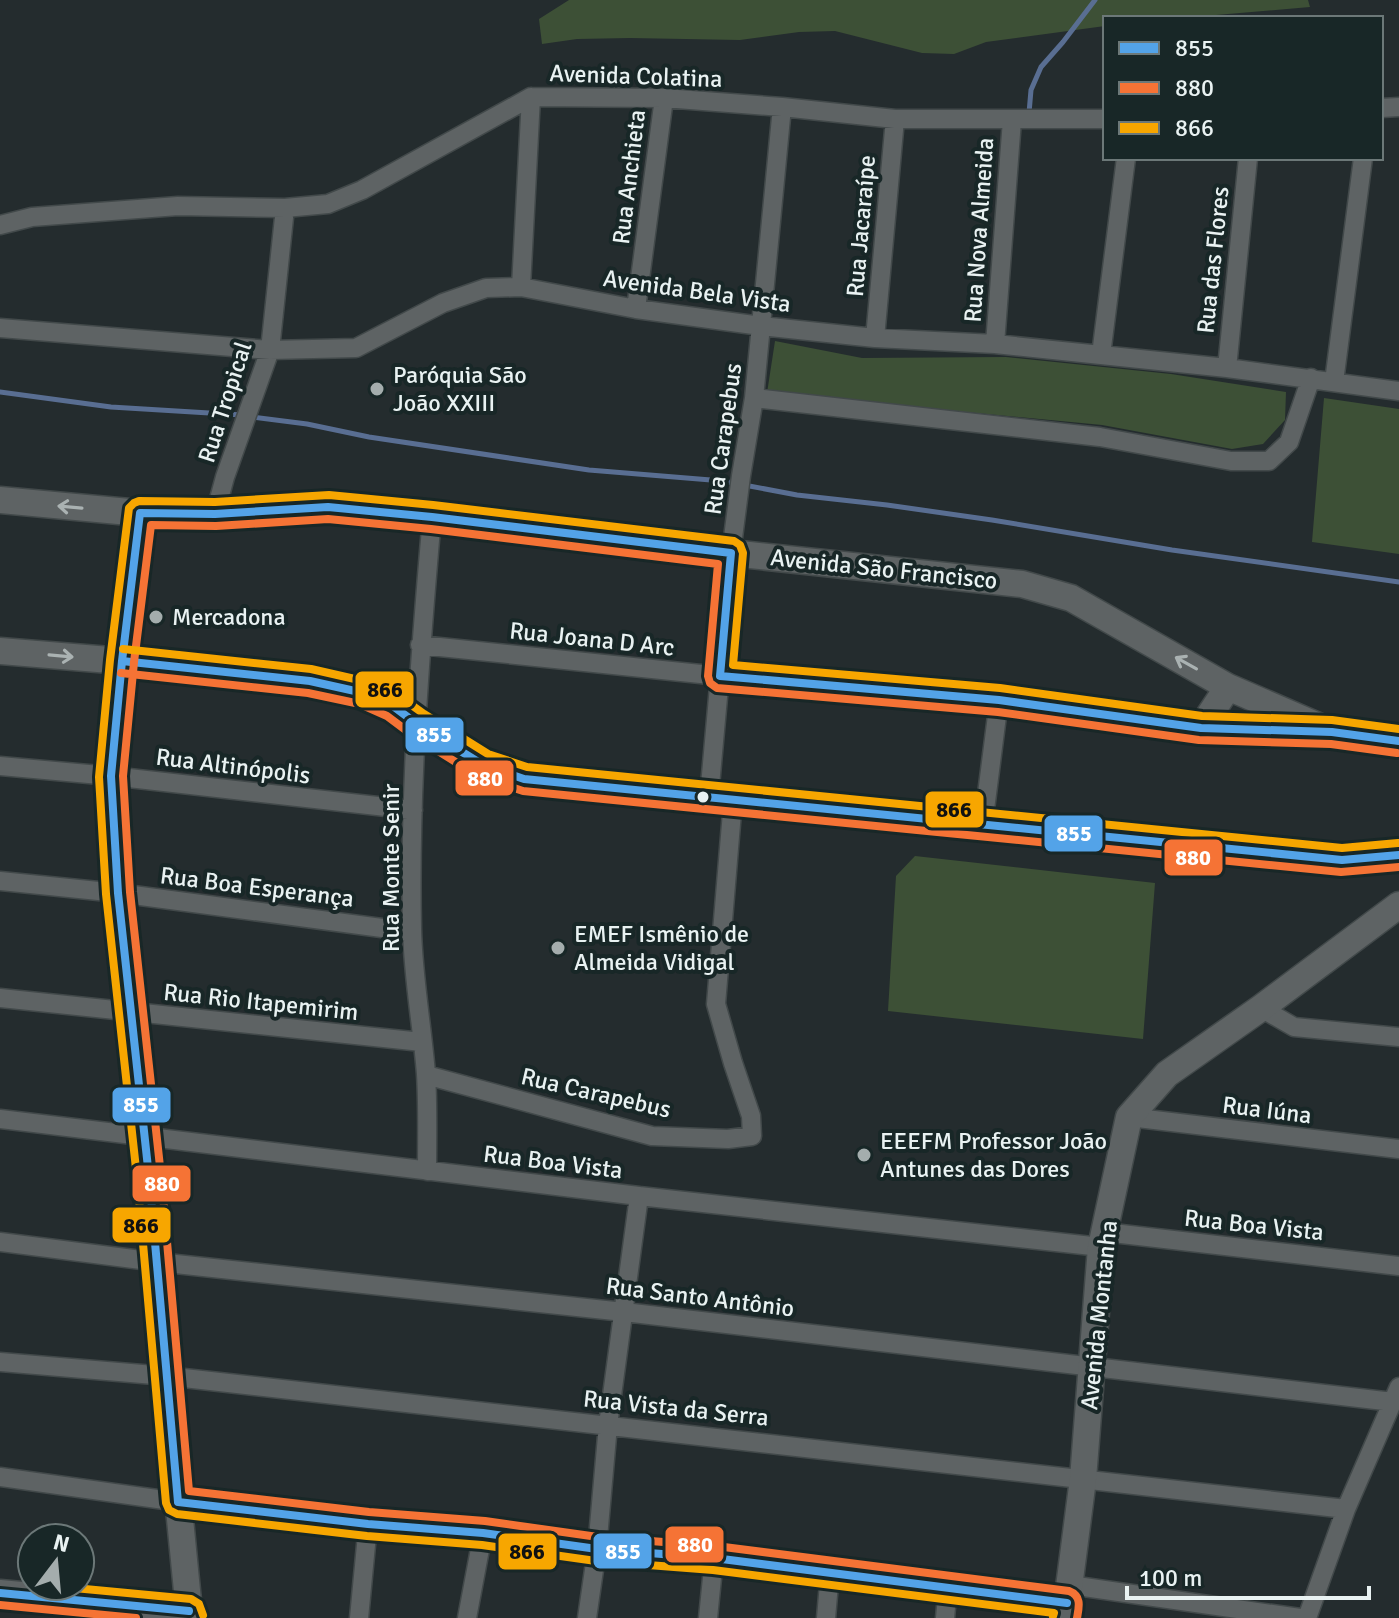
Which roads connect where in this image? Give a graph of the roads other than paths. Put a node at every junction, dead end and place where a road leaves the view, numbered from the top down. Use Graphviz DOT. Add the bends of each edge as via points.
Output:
graph roads {
  1 [pos="531,97"];
  2 [pos="664,98"];
  3 [pos="782,107"];
  4 [pos="895,119"];
  5 [pos="1103,119"];
  6 [pos="1012,120"];
  7 [pos="1126,160"];
  8 [pos="1248,160"];
  9 [pos="1363,160"];
  10 [pos="285,208"];
  11 [pos="0,225"];
  12 [pos="521,287"];
  13 [pos="636,309"];
  14 [pos="761,326"];
  15 [pos="0,328"];
  16 [pos="875,338"];
  17 [pos="995,344"];
  18 [pos="270,350"];
  19 [pos="1101,355"];
  20 [pos="1227,368"];
  21 [pos="1311,378"];
  22 [pos="1334,382"];
  23 [pos="1399,391"];
  24 [pos="754,398"];
  25 [pos="0,500"];
  26 [pos="140,513"];
  27 [pos="215,514"];
  28 [pos="432,517"];
  29 [pos="731,553"];
  30 [pos="420,645"];
  31 [pos="0,651"];
  32 [pos="122,661"];
  33 [pos="720,676"];
  34 [pos="1228,687"];
  35 [pos="999,700"];
  36 [pos="417,724"];
  37 [pos="1201,728"];
  38 [pos="1332,732"];
  39 [pos="1399,741"];
  40 [pos="0,766"];
  41 [pos="111,776"];
  42 [pos="721,799"];
  43 [pos="413,810"];
  44 [pos="983,825"];
  45 [pos="1399,855"];
  46 [pos="0,881"];
  47 [pos="118,893"];
  48 [pos="1393,914"];
  49 [pos="412,932"];
  50 [pos="0,998"];
  51 [pos="1261,1008"];
  52 [pos="130,1012"];
  53 [pos="1399,1037"];
  54 [pos="422,1042"];
  55 [pos="426,1075"];
  56 [pos="1129,1117"];
  57 [pos="0,1119"];
  58 [pos="144,1138"];
  59 [pos="1399,1149"];
  60 [pos="427,1171"];
  61 [pos="639,1196"];
  62 [pos="1102,1240"];
  63 [pos="0,1242"];
  64 [pos="157,1262"];
  65 [pos="1399,1266"];
  66 [pos="624,1312"];
  67 [pos="0,1362"];
  68 [pos="1093,1367"];
  69 [pos="166,1376"];
  70 [pos="1396,1394"];
  71 [pos="608,1425"];
  72 [pos="0,1477"];
  73 [pos="1083,1479"];
  74 [pos="178,1502"];
  75 [pos="1346,1509"];
  76 [pos="368,1524"];
  77 [pos="483,1533"];
  78 [pos="597,1549"];
  79 [pos="714,1558"];
  80 [pos="830,1572"];
  81 [pos="948,1586"];
  82 [pos="0,1593"];
  83 [pos="1067,1602"];
  84 [pos="190,1615"];
  85 [pos="359,1618"];
  86 [pos="467,1618"];
  87 [pos="587,1618"];
  88 [pos="708,1618"];
  89 [pos="826,1618"];
  90 [pos="945,1618"];
  91 [pos="1300,1618"];
  92 [pos="1307,1618"];
  1 -- 2 [label="street, Avenida Colatina"];
  1 -- 10 [label="street, Avenida Colatina" via="362,190 328,204"];
  1 -- 12 [label="street"];
  2 -- 3 [label="street, Avenida Colatina"];
  2 -- 13 [label="street, Rua Anchieta"];
  3 -- 4 [label="street, Avenida Colatina"];
  3 -- 14 [label="street, Rua Carapebus"];
  4 -- 6 [label="street, Avenida Colatina"];
  4 -- 16 [label="street, Rua Jacaraípe"];
  5 -- 6 [label="street, Avenida Colatina"];
  6 -- 17 [label="street, Rua Nova Almeida"];
  7 -- 19 [label="street"];
  8 -- 20 [label="street, Rua das Flores"];
  9 -- 22 [label="street"];
  10 -- 11 [label="street, Avenida Colatina" via="178,206 32,217"];
  10 -- 18 [label="street, Rua Tropical"];
  12 -- 13 [label="street, Avenida Bela Vista"];
  12 -- 18 [label="street, Avenida Bela Vista" via="486,288 443,303 356,348"];
  13 -- 14 [label="street, Avenida Bela Vista"];
  14 -- 16 [label="street, Avenida Bela Vista"];
  14 -- 24 [label="street, Rua Carapebus"];
  15 -- 18 [label="street, Avenida Bela Vista"];
  16 -- 17 [label="street, Avenida Bela Vista"];
  17 -- 19 [label="street, Avenida Bela Vista"];
  18 -- 27 [label="street, Rua Tropical"];
  19 -- 20 [label="street, Avenida Bela Vista"];
  20 -- 21 [label="street, Avenida Bela Vista"];
  21 -- 22 [label="street, Avenida Bela Vista"];
  21 -- 24 [label="street" via="1289,442 1269,461 1231,461 1100,437"];
  22 -- 23 [label="street, Avenida Bela Vista"];
  24 -- 29 [label="street, Rua Carapebus"];
  26 -- 25 [label="street, Avenida São Francisco, one-way"];
  26 -- 27 [label="street, Avenida São Francisco"];
  26 -- 32 [label="street"];
  27 -- 28 [label="street, Avenida São Francisco" via="328,507"];
  28 -- 29 [label="street, Avenida São Francisco"];
  28 -- 30 [label="street, Rua Monte Senir"];
  29 -- 33 [label="street, Rua Carapebus"];
  34 -- 29 [label="street, Avenida São Francisco, one-way" via="1071,598 1022,584"];
  30 -- 33 [label="street, Rua Joana D Arc"];
  30 -- 36 [label="street, Rua Monte Senir"];
  31 -- 32 [label="street, one-way"];
  32 -- 36 [label="street" via="310,681 364,693"];
  32 -- 41 [label="street"];
  33 -- 35 [label="street, Rua Joana D Arc"];
  33 -- 42 [label="street, Rua Carapebus"];
  34 -- 37 [label="street"];
  34 -- 38 [label="street, Avenida São Francisco"];
  35 -- 37 [label="street, Rua Joana D Arc"];
  35 -- 44 [label="street"];
  36 -- 42 [label="street" via="483,765 524,779"];
  36 -- 43 [label="street, Rua Monte Senir"];
  37 -- 38 [label="street, Rua Joana D Arc"];
  38 -- 39 [label="street, Avenida São Francisco"];
  40 -- 41 [label="street, Rua Altinópolis"];
  41 -- 43 [label="street, Rua Altinópolis"];
  41 -- 47 [label="street"];
  42 -- 44 [label="street"];
  42 -- 55 [label="street, Rua Carapebus" via="716,1004 751,1116 752,1136 652,1136"];
  43 -- 49 [label="street, Rua Monte Senir"];
  44 -- 45 [label="street" via="1342,860"];
  46 -- 47 [label="street, Rua Boa Esperança"];
  47 -- 49 [label="street, Rua Boa Esperança"];
  47 -- 52 [label="street"];
  48 -- 51 [label="street, Avenida Montanha"];
  49 -- 54 [label="street, Rua Monte Senir"];
  50 -- 52 [label="street, Rua Rio Itapemirim"];
  51 -- 53 [label="street" via="1294,1027"];
  51 -- 56 [label="street, Avenida Montanha" via="1167,1074"];
  52 -- 54 [label="street, Rua Rio Itapemirim"];
  52 -- 58 [label="street"];
  54 -- 55 [label="street, Rua Monte Senir"];
  55 -- 60 [label="street, Rua Monte Senir"];
  56 -- 59 [label="street, Rua Iúna"];
  56 -- 62 [label="street, Avenida Montanha"];
  57 -- 58 [label="street, Rua Boa Vista"];
  58 -- 60 [label="street, Rua Boa Vista"];
  58 -- 64 [label="street"];
  60 -- 61 [label="street, Rua Boa Vista"];
  61 -- 62 [label="street, Rua Boa Vista"];
  61 -- 66 [label="street"];
  62 -- 65 [label="street, Rua Boa Vista"];
  62 -- 68 [label="street, Avenida Montanha"];
  63 -- 64 [label="street, Rua Santo Antônio"];
  64 -- 66 [label="street, Rua Santo Antônio"];
  64 -- 69 [label="street"];
  66 -- 68 [label="street, Rua Santo Antônio"];
  66 -- 71 [label="street"];
  67 -- 69 [label="street, Rua Vista da Serra"];
  68 -- 70 [label="street, Rua Santo Antônio"];
  68 -- 73 [label="street, Avenida Montanha"];
  69 -- 71 [label="street, Rua Vista da Serra"];
  69 -- 74 [label="street"];
  70 -- 75 [label="street"];
  71 -- 73 [label="street, Rua Vista da Serra"];
  71 -- 78 [label="street"];
  72 -- 74 [label="street"];
  73 -- 75 [label="street, Rua Vista da Serra"];
  73 -- 83 [label="street, Avenida Montanha"];
  74 -- 76 [label="street"];
  74 -- 84 [label="street"];
  75 -- 92 [label="street"];
  76 -- 77 [label="street"];
  76 -- 85 [label="street"];
  77 -- 78 [label="street"];
  77 -- 86 [label="street"];
  78 -- 79 [label="street"];
  78 -- 87 [label="street"];
  79 -- 80 [label="street"];
  79 -- 88 [label="street"];
  80 -- 81 [label="street"];
  80 -- 89 [label="street"];
  81 -- 83 [label="street"];
  81 -- 90 [label="street"];
  82 -- 84 [label="street"];
  83 -- 91 [label="street"];
}
